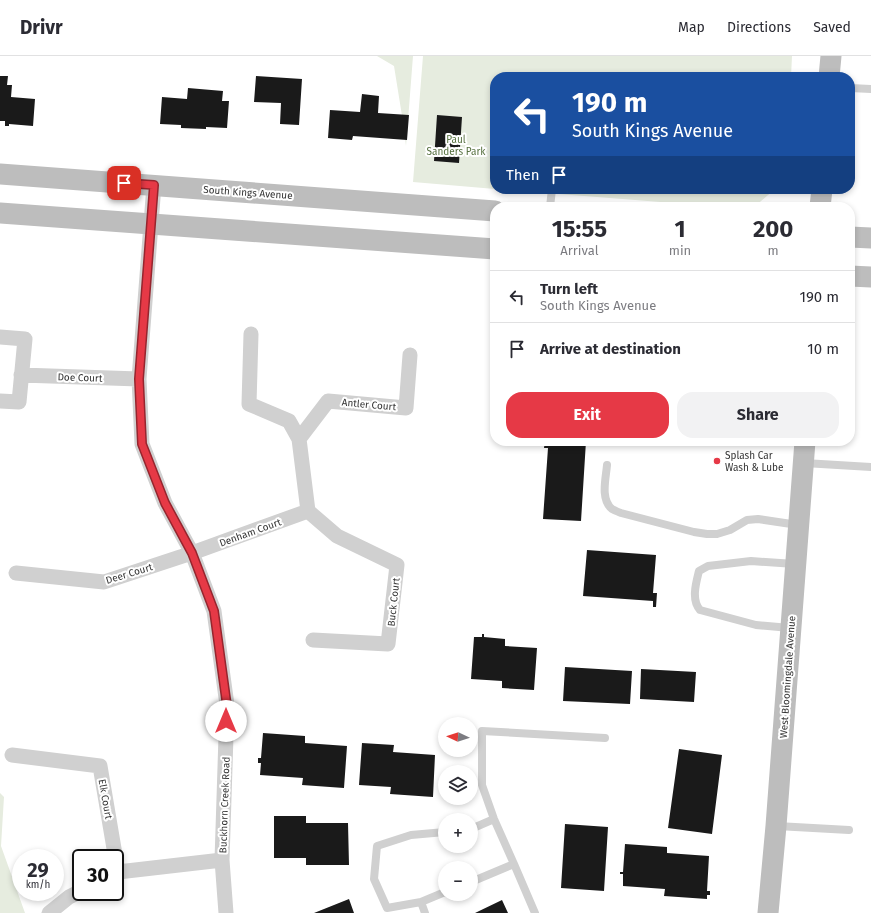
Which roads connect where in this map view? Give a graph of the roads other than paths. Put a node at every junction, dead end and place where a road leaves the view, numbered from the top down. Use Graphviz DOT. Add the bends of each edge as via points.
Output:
graph roads {
  1 [pos="831,56"];
  2 [pos="829,72"];
  3 [pos="855,88"];
  4 [pos="871,89"];
  5 [pos="0,174"];
  6 [pos="154,185"];
  7 [pos="490,211"];
  8 [pos="0,213"];
  9 [pos="151,224"];
  10 [pos="855,237"];
  11 [pos="871,238"];
  12 [pos="490,249"];
  13 [pos="855,276"];
  14 [pos="871,277"];
  15 [pos="252,334"];
  16 [pos="0,337"];
  17 [pos="410,355"];
  18 [pos="21,375"];
  19 [pos="139,379"];
  20 [pos="0,401"];
  21 [pos="299,439"];
  22 [pos="805,446"];
  23 [pos="803,463"];
  24 [pos="607,465"];
  25 [pos="871,467"];
  26 [pos="308,511"];
  27 [pos="798,525"];
  28 [pos="192,553"];
  29 [pos="796,564"];
  30 [pos="16,573"];
  31 [pos="791,628"];
  32 [pos="313,640"];
  33 [pos="605,738"];
  34 [pos="12,755"];
  35 [pos="494,819"];
  36 [pos="478,826"];
  37 [pos="776,826"];
  38 [pos="849,830"];
  39 [pos="438,833"];
  40 [pos="113,849"];
  41 [pos="222,860"];
  42 [pos="514,864"];
  43 [pos="124,871"];
  44 [pos="478,879"];
  45 [pos="438,895"];
  46 [pos="72,896"];
  47 [pos="421,902"];
  48 [pos="49,913"];
  49 [pos="226,913"];
  50 [pos="425,913"];
  51 [pos="535,913"];
  52 [pos="768,913"];
  1 -- 2 [label="main road"];
  3 -- 4 [label="lane"];
  5 -- 6 [label="main road, South Kings Avenue"];
  6 -- 7 [label="main road, South Kings Avenue"];
  6 -- 9 [label="street, Buckhorn Creek Road"];
  8 -- 9 [label="main road"];
  9 -- 12 [label="main road"];
  9 -- 19 [label="street, Buckhorn Creek Road"];
  10 -- 11 [label="main road"];
  13 -- 14 [label="main road"];
  15 -- 21 [label="street" via="250,404 289,421"];
  16 -- 18 [label="street" via="25,339"];
  17 -- 21 [label="street, Antler Court" via="406,408 328,401"];
  18 -- 19 [label="street, Doe Court"];
  18 -- 20 [label="street" via="19,402"];
  19 -- 28 [label="street, Buckhorn Creek Road" via="142,444 165,503"];
  21 -- 26 [label="street"];
  22 -- 23 [label="main road, West Bloomingdale Avenue"];
  23 -- 25 [label="lane"];
  23 -- 27 [label="main road, West Bloomingdale Avenue"];
  24 -- 27 [label="lane" via="606,500 612,508 621,513 707,534 730,530 747,520 758,519"];
  26 -- 28 [label="street, Denham Court"];
  26 -- 32 [label="street, Buck Court" via="337,536 397,565 388,644"];
  27 -- 29 [label="main road, West Bloomingdale Avenue"];
  28 -- 30 [label="street, Deer Court" via="104,582"];
  28 -- 41 [label="street, Buckhorn Creek Road" via="214,611 227,706"];
  29 -- 31 [label="main road, West Bloomingdale Avenue"];
  29 -- 31 [label="lane" via="751,561 708,566 699,571 694,593 700,610 756,625"];
  31 -- 37 [label="main road, West Bloomingdale Avenue"];
  33 -- 35 [label="lane" via="482,731 482,785"];
  34 -- 40 [label="street, Elk Court" via="100,766"];
  35 -- 36 [label="lane"];
  35 -- 42 [label="lane"];
  37 -- 38 [label="lane"];
  37 -- 52 [label="main road, West Bloomingdale Avenue"];
  39 -- 47 [label="lane" via="411,835 377,846 374,879 387,908"];
  41 -- 43 [label="street"];
  41 -- 49 [label="street, Buckhorn Creek Road"];
  42 -- 44 [label="lane"];
  42 -- 51 [label="lane"];
  45 -- 47 [label="lane"];
  46 -- 48 [label="street"];
  47 -- 50 [label="lane"];
}
